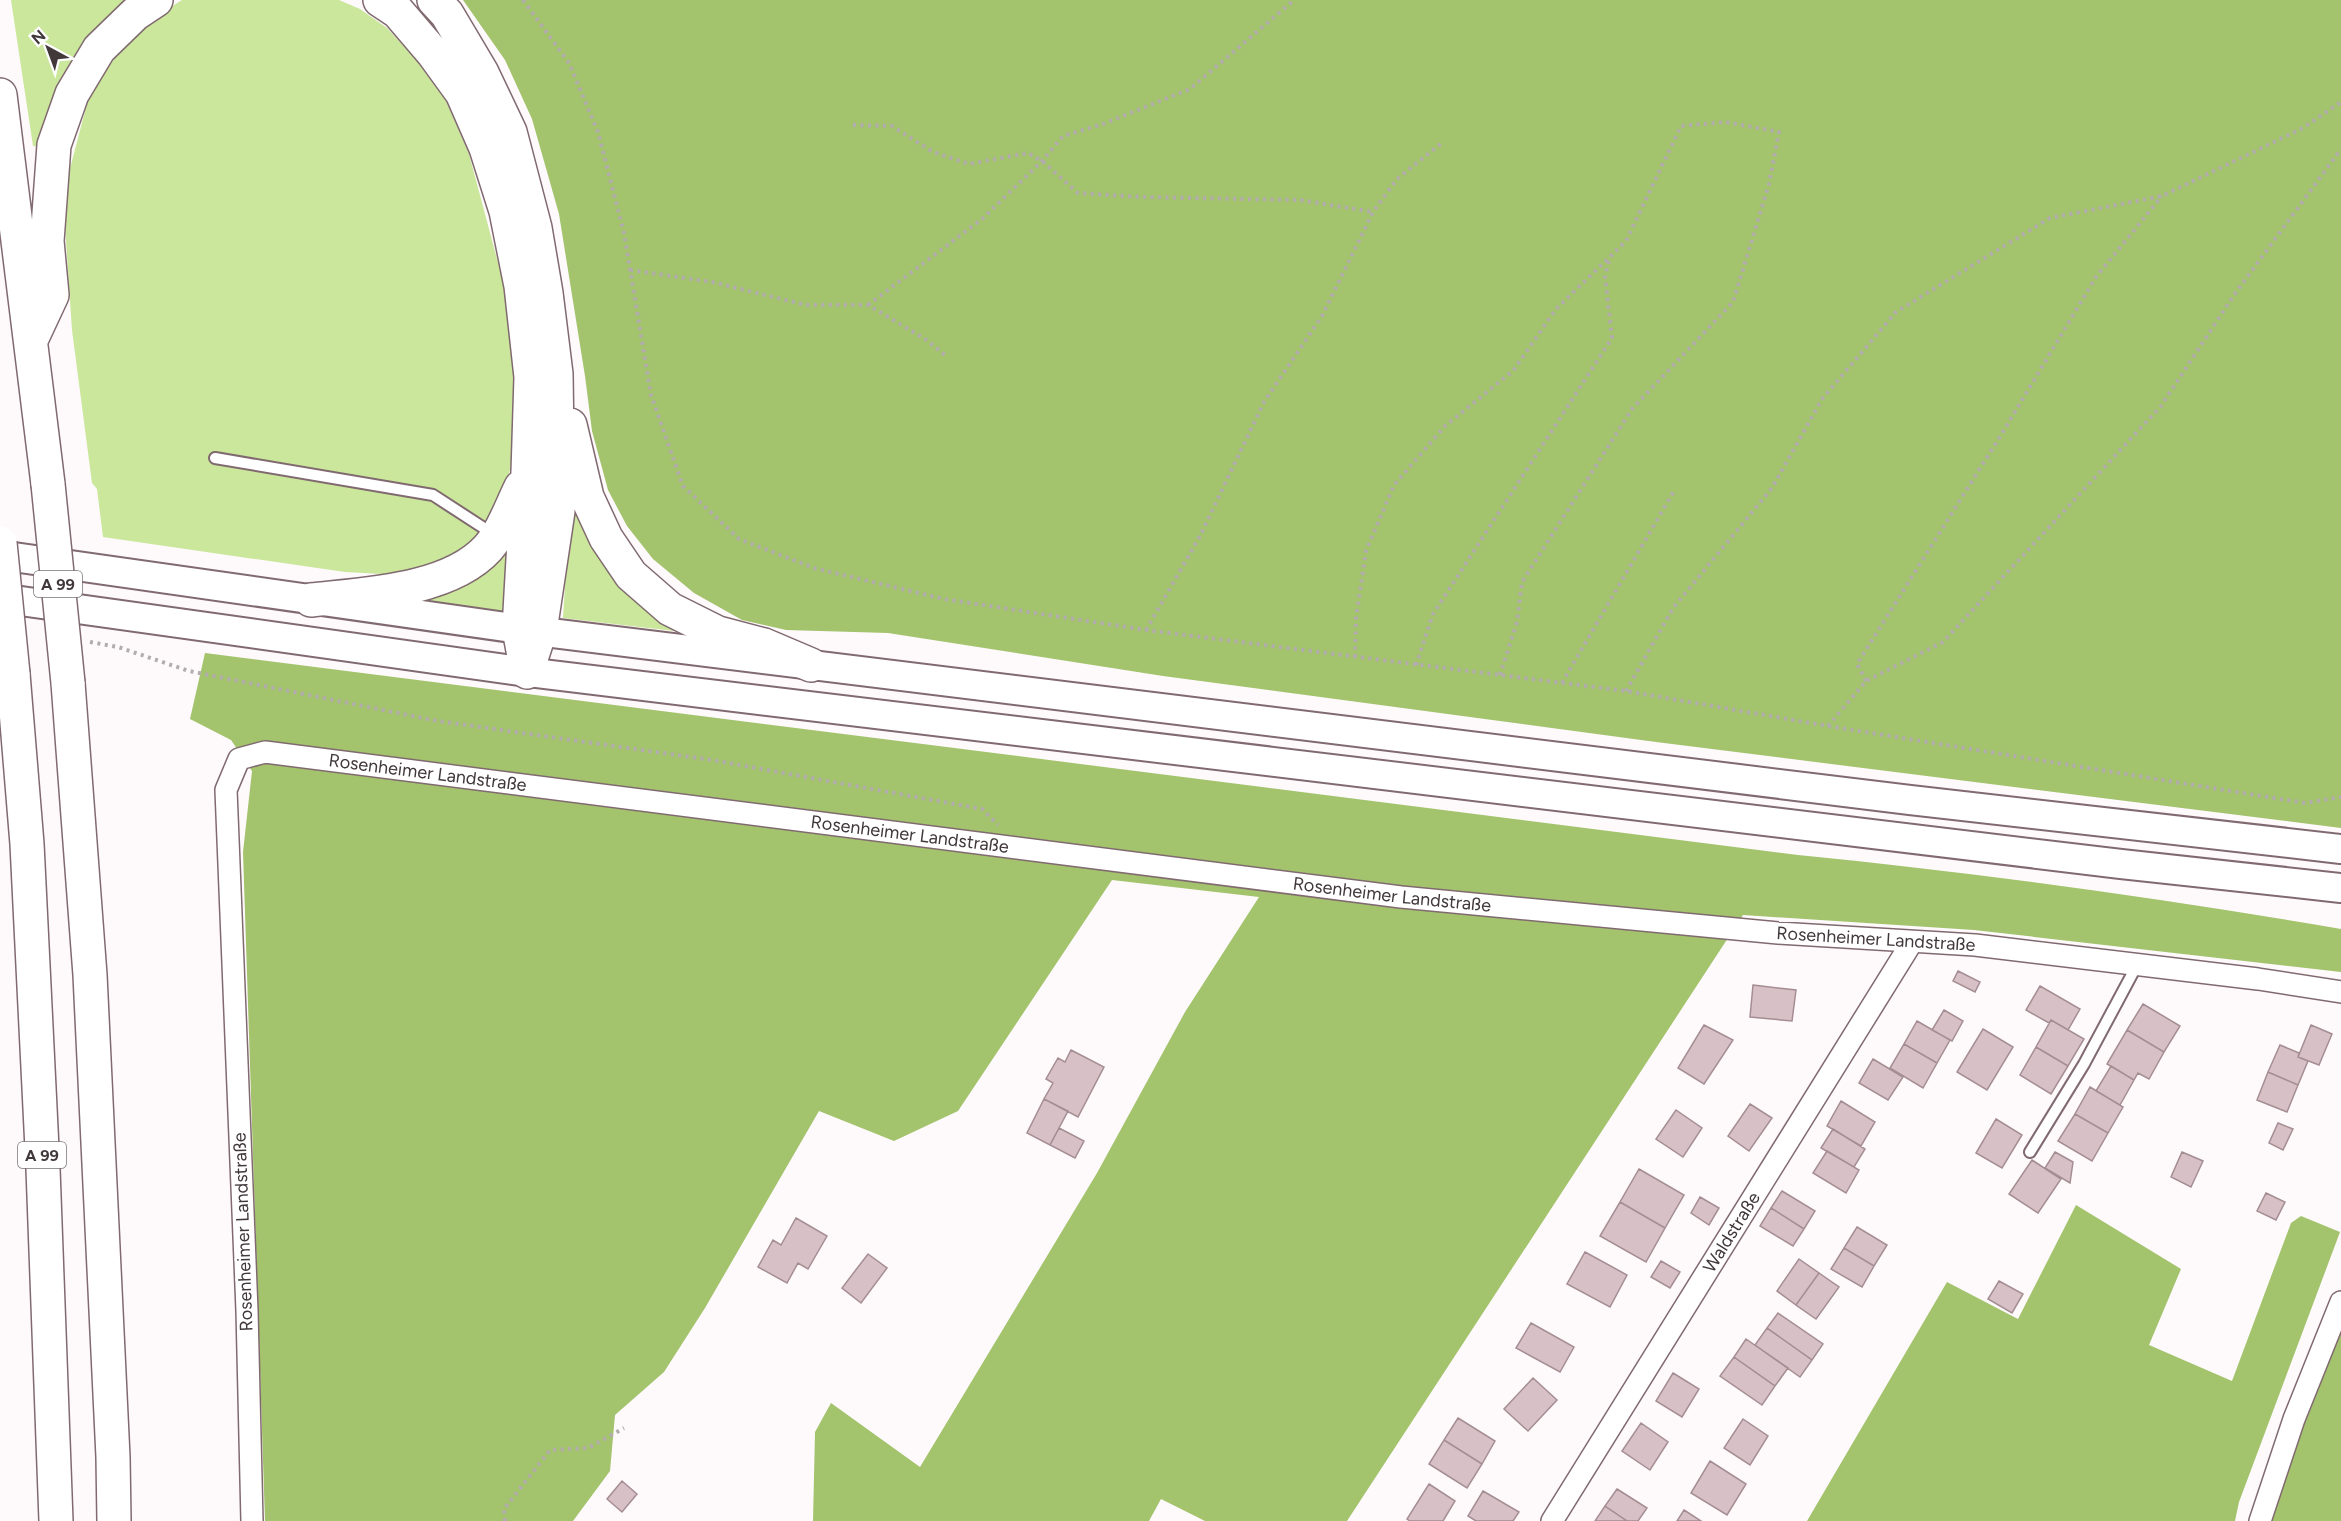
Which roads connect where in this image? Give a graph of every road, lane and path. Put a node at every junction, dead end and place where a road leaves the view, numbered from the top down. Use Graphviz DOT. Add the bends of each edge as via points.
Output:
graph roads {
  1 [pos="156,0"];
  2 [pos="380,0"];
  3 [pos="434,0"];
  4 [pos="523,0"];
  5 [pos="1294,0"];
  6 [pos="0,95"];
  7 [pos="2341,102"];
  8 [pos="853,124"];
  9 [pos="1443,142"];
  10 [pos="2341,149"];
  11 [pos="1042,161"];
  12 [pos="2162,196"];
  13 [pos="1373,212"];
  14 [pos="1610,256"];
  15 [pos="630,270"];
  16 [pos="868,306"];
  17 [pos="31,340"];
  18 [pos="945,355"];
  19 [pos="556,374"];
  20 [pos="215,458"];
  21 [pos="528,472"];
  22 [pos="1674,491"];
  23 [pos="496,536"];
  24 [pos="0,543"];
  25 [pos="0,555"];
  26 [pos="0,598"];
  27 [pos="311,600"];
  28 [pos="529,630"];
  29 [pos="1146,630"];
  30 [pos="118,647"];
  31 [pos="1355,657"];
  32 [pos="1416,664"];
  33 [pos="811,665"];
  34 [pos="527,672"];
  35 [pos="1500,675"];
  36 [pos="1866,681"];
  37 [pos="1562,683"];
  38 [pos="1626,691"];
  39 [pos="1828,726"];
  40 [pos="2341,797"];
  41 [pos="1020,846"];
  42 [pos="2341,849"];
  43 [pos="2341,888"];
  44 [pos="1912,942"];
  45 [pos="2137,965"];
  46 [pos="2341,992"];
  47 [pos="2030,1152"];
  48 [pos="2341,1302"];
  49 [pos="624,1428"];
  50 [pos="56,1521"];
  51 [pos="114,1521"];
  52 [pos="252,1521"];
  53 [pos="505,1521"];
  54 [pos="1552,1521"];
  55 [pos="2260,1521"];
  1 -- 17 [label="highway" via="135,14 99,49 72,94 54,146 47,241 52,296"];
  2 -- 21 [label="highway" via="398,12 462,93 486,148 506,211 521,286 531,376"];
  3 -- 19 [label="highway" via="447,14 482,73 510,132 536,228"];
  4 -- 15 [label="path" via="568,63 598,132"];
  5 -- 11 [label="path" via="1190,89 1063,136"];
  6 -- 17 [label="highway, A 99"];
  7 -- 12 [label="path" via="2302,128"];
  8 -- 11 [label="path" via="892,126 933,152 969,164 1028,153"];
  9 -- 13 [label="path" via="1397,179"];
  10 -- 36 [label="path" via="2234,295 2161,406 1943,642"];
  11 -- 13 [label="path" via="1078,192 1300,200"];
  11 -- 16 [label="path" via="982,219"];
  12 -- 36 [label="path" via="2096,277 1857,664"];
  12 -- 38 [label="path" via="2050,218 1896,312 1822,399 1772,488 1673,608"];
  13 -- 29 [label="path" via="1322,316 1264,402 1200,537"];
  14 -- 31 [label="path" via="1556,309 1513,371 1445,426 1394,485 1366,551 1356,618"];
  14 -- 32 [label="path" via="1605,276 1612,338 1433,614"];
  14 -- 35 [label="path" via="1626,241 1682,126 1726,122 1779,132 1769,184 1733,302 1632,409 1522,582 1517,622"];
  15 -- 16 [label="path" via="712,282 806,305"];
  15 -- 29 [label="path" via="651,395 683,486 739,539 814,568 945,598"];
  16 -- 18 [label="path" via="926,339"];
  17 -- 51 [label="highway, A 99, bridge" via="68,683 90,975"];
  19 -- 28 [label="highway" via="558,511"];
  19 -- 33 [label="highway" via="587,497 606,538 631,575 670,609 718,633 764,645"];
  20 -- 23 [label="lane" via="433,495"];
  21 -- 23 [label="highway"];
  21 -- 28 [label="highway"];
  22 -- 37 [label="path"];
  23 -- 27 [label="highway" via="488,548 459,570 399,591"];
  24 -- 50 [label="highway, A 99, bridge" via="27,844"];
  25 -- 27 [label="main road"];
  26 -- 34 [label="main road"];
  27 -- 28 [label="main road"];
  28 -- 33 [label="main road"];
  28 -- 34 [label="highway"];
  29 -- 31 [label="path"];
  30 -- 41 [label="path" via="189,671 405,715 712,760 982,809"];
  31 -- 32 [label="path"];
  32 -- 35 [label="path"];
  33 -- 42 [label="main road"];
  34 -- 43 [label="main road"];
  35 -- 37 [label="path"];
  36 -- 39 [label="path"];
  37 -- 38 [label="path"];
  38 -- 39 [label="path"];
  39 -- 40 [label="path" via="2305,802"];
  41 -- 44 [label="street, Rosenheimer Landstraße" via="1401,897"];
  41 -- 52 [label="street, Rosenheimer Landstraße" via="265,752 239,759 226,790"];
  44 -- 45 [label="street, Rosenheimer Landstraße" via="1975,945"];
  44 -- 54 [label="street, Waldstraße"];
  45 -- 46 [label="street, Rosenheimer Landstraße"];
  45 -- 47 [label="lane" via="2084,1064"];
  48 -- 55 [label="street" via="2294,1419"];
  49 -- 53 [label="path" via="588,1448 550,1450 504,1509"];
}
